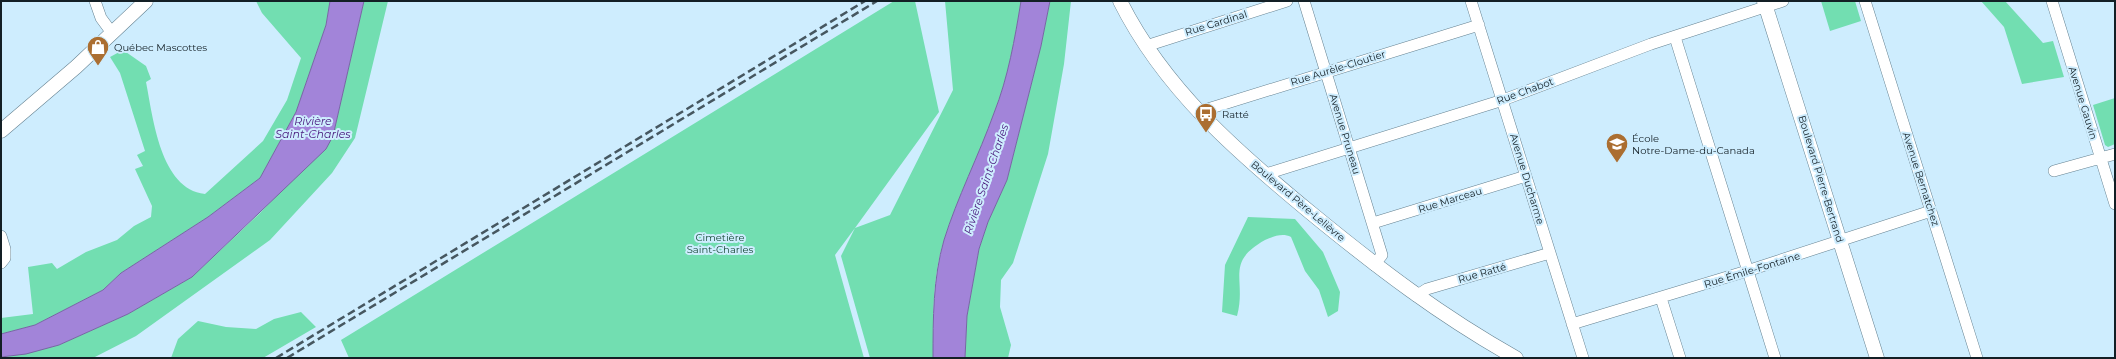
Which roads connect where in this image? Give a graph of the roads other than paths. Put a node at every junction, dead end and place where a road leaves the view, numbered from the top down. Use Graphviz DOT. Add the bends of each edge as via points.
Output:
graph roads {
  1 [pos="95,1"];
  2 [pos="146,1"];
  3 [pos="1120,1"];
  4 [pos="1287,1"];
  5 [pos="1304,1"];
  6 [pos="1471,1"];
  7 [pos="1783,1"];
  8 [pos="1865,1"];
  9 [pos="2052,1"];
  10 [pos="1765,4"];
  11 [pos="1479,25"];
  12 [pos="112,32"];
  13 [pos="1675,36"];
  14 [pos="1146,46"];
  15 [pos="1326,72"];
  16 [pos="1503,100"];
  17 [pos="1198,112"];
  18 [pos="1,131"];
  19 [pos="1348,147"];
  20 [pos="2115,154"];
  21 [pos="2100,158"];
  22 [pos="2054,171"];
  23 [pos="1266,174"];
  24 [pos="1526,176"];
  25 [pos="2115,204"];
  26 [pos="1931,211"];
  27 [pos="1373,223"];
  28 [pos="1,236"];
  29 [pos="1840,241"];
  30 [pos="1550,253"];
  31 [pos="3,260"];
  32 [pos="1374,265"];
  33 [pos="1747,271"];
  34 [pos="1416,296"];
  35 [pos="1661,298"];
  36 [pos="1572,324"];
  37 [pos="1516,358"];
  38 [pos="1583,358"];
  39 [pos="1680,358"];
  40 [pos="1775,358"];
  41 [pos="1877,358"];
  42 [pos="1977,358"];
  1 -- 12 [label="street" via="100,18"];
  2 -- 12 [label="main road"];
  3 -- 14 [label="main road, Boulevard Père-Lelièvre"];
  4 -- 14 [label="street, Rue Cardinal"];
  5 -- 15 [label="street, Avenue Pruneau"];
  6 -- 11 [label="street, Avenue Ducharme"];
  7 -- 10 [label="street, Rue Chabot"];
  8 -- 26 [label="street, Avenue Bernatchez"];
  9 -- 21 [label="street, Avenue Gauvin"];
  10 -- 13 [label="street, Rue Chabot"];
  10 -- 29 [label="main road, Boulevard Pierre-Bertrand"];
  11 -- 15 [label="street, Rue Aurèle-Cloutier"];
  11 -- 16 [label="street, Avenue Ducharme"];
  12 -- 18 [label="main road"];
  13 -- 16 [label="street, Rue Chabot"];
  13 -- 33 [label="street"];
  14 -- 17 [label="main road, Boulevard Père-Lelièvre"];
  15 -- 17 [label="street, Rue Aurèle-Cloutier"];
  15 -- 19 [label="street, Avenue Pruneau"];
  16 -- 19 [label="street, Rue Chabot"];
  16 -- 24 [label="street, Avenue Ducharme"];
  17 -- 23 [label="main road, Boulevard Père-Lelièvre"];
  19 -- 23 [label="street, Rue Chabot"];
  19 -- 27 [label="street, Avenue Pruneau"];
  20 -- 21 [label="street"];
  21 -- 22 [label="street"];
  21 -- 25 [label="street, Avenue Gauvin"];
  23 -- 32 [label="main road, Boulevard Père-Lelièvre"];
  24 -- 27 [label="street, Rue Marceau"];
  24 -- 30 [label="street, Avenue Ducharme"];
  26 -- 29 [label="street, Rue Émile-Fontaine"];
  26 -- 42 [label="street, Avenue Bernatchez"];
  27 -- 32 [label="street, Avenue Pruneau" via="1382,255"];
  28 -- 31 [label="street" via="5,249"];
  29 -- 33 [label="street, Rue Émile-Fontaine"];
  29 -- 41 [label="main road, Boulevard Pierre-Bertrand"];
  30 -- 34 [label="street, Rue Ratté" via="1427,289"];
  30 -- 36 [label="street, Avenue Ducharme"];
  32 -- 34 [label="main road, Boulevard Père-Lelièvre"];
  33 -- 35 [label="street, Rue Émile-Fontaine"];
  33 -- 40 [label="street"];
  34 -- 37 [label="main road, Boulevard Père-Lelièvre"];
  35 -- 36 [label="street, Rue Émile-Fontaine"];
  35 -- 39 [label="street"];
  36 -- 38 [label="street, Avenue Ducharme"];
}
